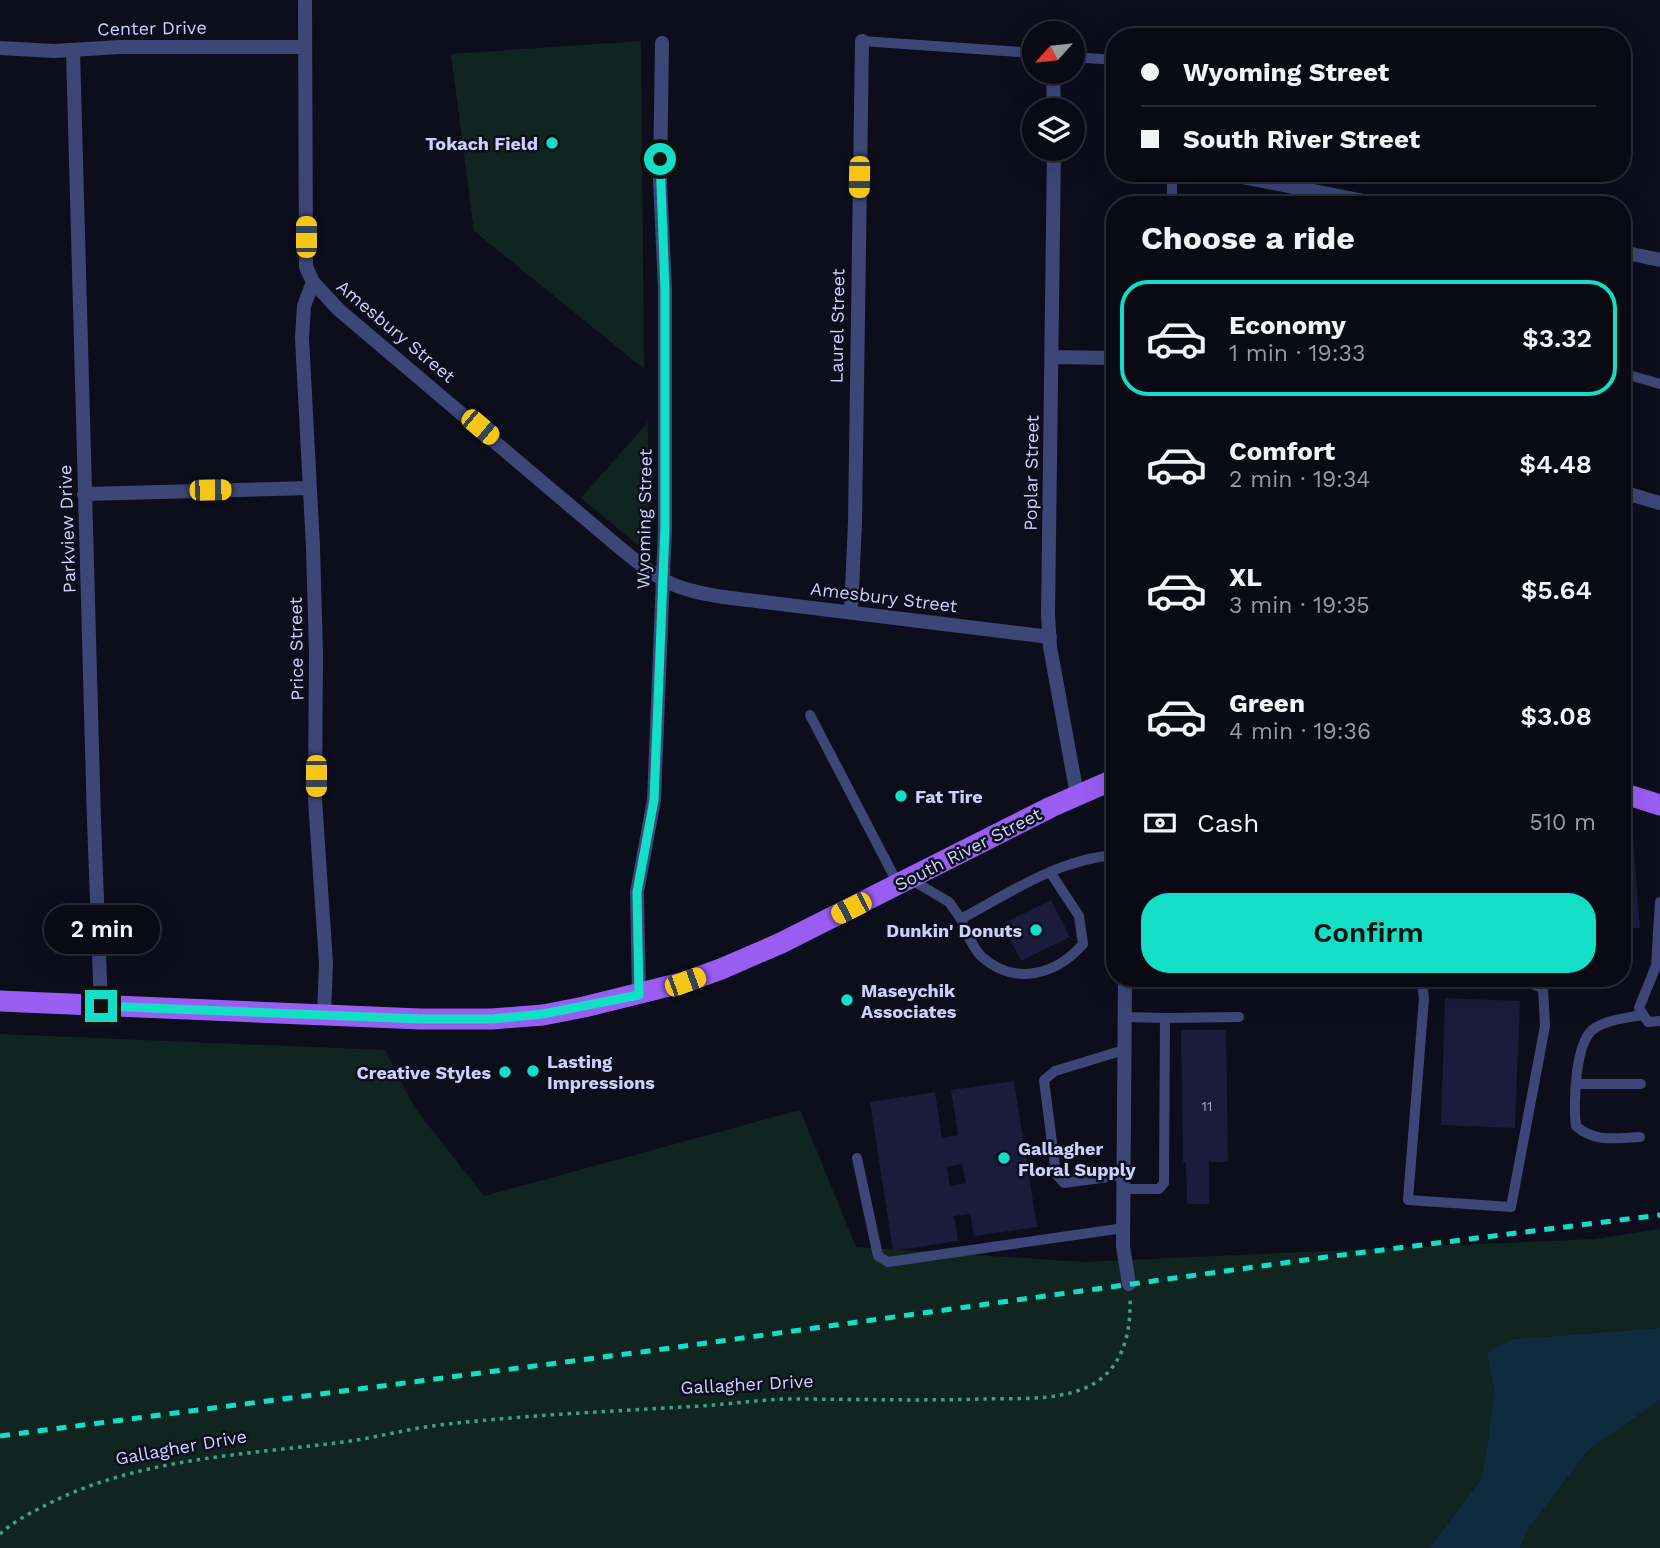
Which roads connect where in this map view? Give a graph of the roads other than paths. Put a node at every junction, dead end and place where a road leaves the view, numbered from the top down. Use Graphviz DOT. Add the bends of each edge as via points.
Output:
graph roads {
  1 [pos="305,0"];
  2 [pos="862,41"];
  3 [pos="662,43"];
  4 [pos="304,47"];
  5 [pos="0,48"];
  6 [pos="73,51"];
  7 [pos="1022,53"];
  8 [pos="1085,58"];
  9 [pos="1106,59"];
  10 [pos="1054,161"];
  11 [pos="1268,182"];
  12 [pos="1338,196"];
  13 [pos="1631,254"];
  14 [pos="1660,260"];
  15 [pos="313,282"];
  16 [pos="1051,357"];
  17 [pos="1106,358"];
  18 [pos="1631,376"];
  19 [pos="1660,384"];
  20 [pos="309,488"];
  21 [pos="84,494"];
  22 [pos="1631,495"];
  23 [pos="1660,503"];
  24 [pos="662,580"];
  25 [pos="851,612"];
  26 [pos="1049,637"];
  27 [pos="810,715"];
  28 [pos="1106,783"];
  29 [pos="1077,795"];
  30 [pos="1631,796"];
  31 [pos="1660,805"];
  32 [pos="1106,856"];
  33 [pos="1050,872"];
  34 [pos="904,881"];
  35 [pos="1660,902"];
  36 [pos="961,919"];
  37 [pos="1125,987"];
  38 [pos="1422,987"];
  39 [pos="1540,987"];
  40 [pos="639,995"];
  41 [pos="0,1001"];
  42 [pos="101,1006"];
  43 [pos="1642,1014"];
  44 [pos="324,1016"];
  45 [pos="1125,1017"];
  46 [pos="1239,1017"];
  47 [pos="1165,1018"];
  48 [pos="1660,1021"];
  49 [pos="1124,1050"];
  50 [pos="1577,1084"];
  51 [pos="1642,1084"];
  52 [pos="1640,1137"];
  53 [pos="857,1158"];
  54 [pos="1124,1182"];
  55 [pos="1124,1228"];
  56 [pos="1129,1284"];
  1 -- 4 [label="street, Amesbury Street"];
  2 -- 7 [label="lane"];
  2 -- 25 [label="street, Laurel Street"];
  3 -- 24 [label="street, Wyoming Street"];
  4 -- 6 [label="street, Center Drive"];
  4 -- 15 [label="street, Amesbury Street" via="305,255"];
  5 -- 6 [label="street, Center Drive"];
  6 -- 21 [label="street, Parkview Drive"];
  8 -- 9 [label="lane"];
  10 -- 16 [label="street, Poplar Street"];
  11 -- 12 [label="street"];
  13 -- 14 [label="street"];
  15 -- 20 [label="street, Price Street" via="304,306 302,338"];
  15 -- 24 [label="street, Amesbury Street" via="339,310"];
  16 -- 17 [label="street"];
  16 -- 26 [label="street, Poplar Street"];
  18 -- 19 [label="lane"];
  20 -- 21 [label="street"];
  20 -- 44 [label="street, Price Street" via="316,811 326,963"];
  21 -- 42 [label="street, Parkview Drive"];
  22 -- 23 [label="street"];
  24 -- 25 [label="street, Amesbury Street" via="699,593"];
  24 -- 40 [label="street, Wyoming Street" via="654,800 637,892"];
  25 -- 26 [label="street, Amesbury Street"];
  26 -- 29 [label="street, Poplar Street"];
  27 -- 34 [label="lane"];
  28 -- 29 [label="main road, South River Street"];
  29 -- 34 [label="main road, South River Street"];
  30 -- 31 [label="main road"];
  32 -- 33 [label="lane"];
  33 -- 36 [label="lane"];
  33 -- 36 [label="lane" via="1079,916 1083,944 1071,958 1042,972 1013,975 982,957"];
  34 -- 36 [label="lane" via="949,902"];
  34 -- 40 [label="main road, South River Street" via="721,969"];
  35 -- 43 [label="lane" via="1656,966 1639,1008"];
  37 -- 45 [label="street"];
  38 -- 39 [label="lane" via="1408,1200 1511,1207 1545,1026"];
  40 -- 44 [label="main road, South River Street" via="492,1019"];
  41 -- 42 [label="main road, South River Street"];
  42 -- 44 [label="main road, South River Street"];
  43 -- 48 [label="lane" via="1648,1022"];
  43 -- 50 [label="lane" via="1593,1028 1580,1051"];
  45 -- 47 [label="lane"];
  45 -- 49 [label="street"];
  46 -- 47 [label="lane"];
  47 -- 54 [label="lane" via="1164,1183 1159,1189"];
  49 -- 54 [label="street"];
  49 -- 54 [label="lane" via="1055,1071 1044,1080 1056,1174 1064,1183"];
  50 -- 51 [label="lane"];
  50 -- 52 [label="lane" via="1574,1115 1576,1126 1586,1135 1598,1139"];
  53 -- 55 [label="lane" via="878,1256 888,1262"];
  54 -- 55 [label="street"];
  55 -- 56 [label="street"];
}
